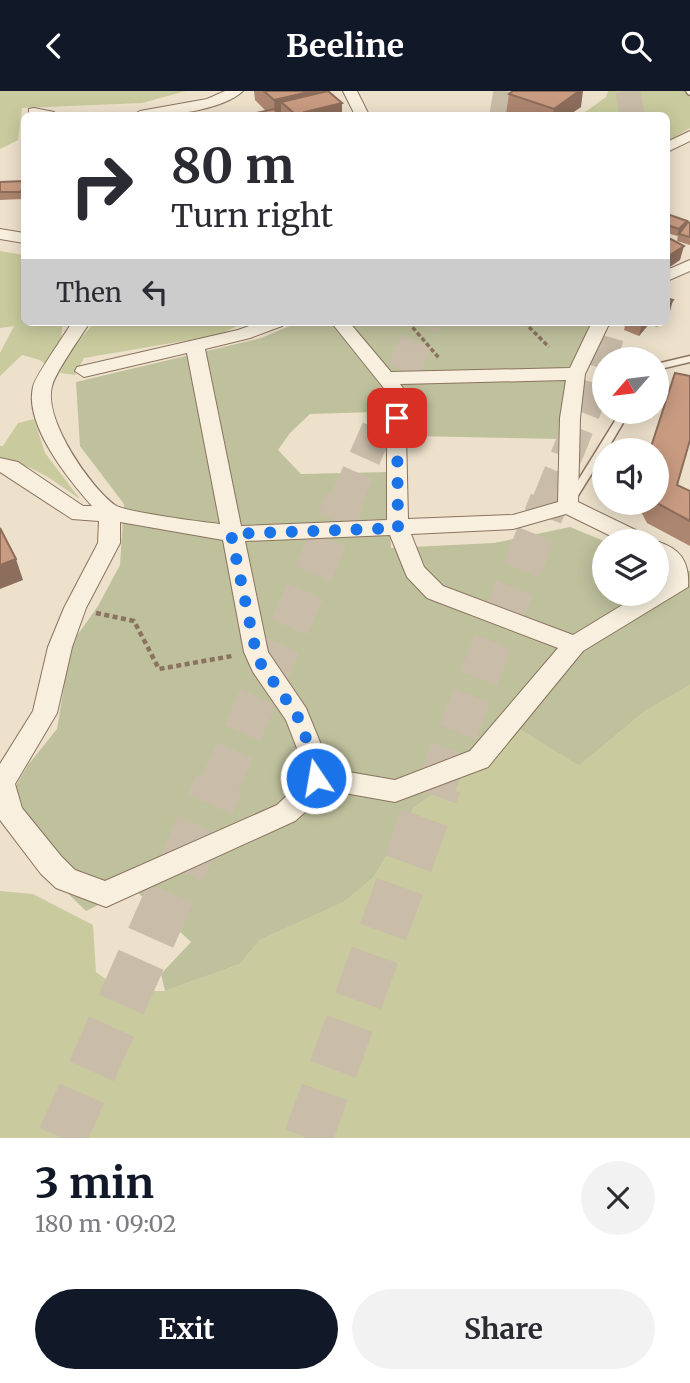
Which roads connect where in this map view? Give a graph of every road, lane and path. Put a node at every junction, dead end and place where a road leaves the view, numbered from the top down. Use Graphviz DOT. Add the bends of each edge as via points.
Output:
graph roads {
  1 [pos="236,91"];
  2 [pos="350,91"];
  3 [pos="157,112"];
  4 [pos="360,112"];
  5 [pos="690,135"];
  6 [pos="670,146"];
  7 [pos="0,235"];
  8 [pos="21,238"];
  9 [pos="690,265"];
  10 [pos="670,275"];
  11 [pos="79,326"];
  12 [pos="265,326"];
  13 [pos="343,326"];
  14 [pos="411,326"];
  15 [pos="528,326"];
  16 [pos="599,326"];
  17 [pos="195,346"];
  18 [pos="549,347"];
  19 [pos="690,359"];
  20 [pos="669,364"];
  21 [pos="84,371"];
  22 [pos="576,374"];
  23 [pos="454,376"];
  24 [pos="388,379"];
  25 [pos="618,424"];
  26 [pos="0,465"];
  27 [pos="568,506"];
  28 [pos="110,513"];
  29 [pos="398,528"];
  30 [pos="615,529"];
  31 [pos="231,534"];
  32 [pos="669,555"];
  33 [pos="669,588"];
  34 [pos="639,606"];
  35 [pos="75,608"];
  36 [pos="575,645"];
  37 [pos="256,652"];
  38 [pos="316,778"];
  1 -- 3 [label="street" via="211,102"];
  2 -- 4 [label="street"];
  5 -- 6 [label="street"];
  7 -- 8 [label="street"];
  9 -- 10 [label="street"];
  11 -- 28 [label="street" via="42,387 44,414 53,439"];
  12 -- 17 [label="street"];
  13 -- 24 [label="street"];
  14 -- 23 [label="path"];
  15 -- 18 [label="path"];
  16 -- 22 [label="street"];
  17 -- 21 [label="street"];
  17 -- 31 [label="street"];
  19 -- 20 [label="lane"];
  22 -- 23 [label="street"];
  22 -- 27 [label="street"];
  23 -- 24 [label="street"];
  24 -- 29 [label="street" via="396,391"];
  25 -- 27 [label="lane"];
  26 -- 28 [label="street" via="11,467 79,514"];
  27 -- 29 [label="street" via="513,522"];
  27 -- 30 [label="street"];
  28 -- 31 [label="street"];
  28 -- 35 [label="street" via="109,543"];
  29 -- 31 [label="street"];
  29 -- 36 [label="street" via="415,571 435,592"];
  31 -- 37 [label="street"];
  32 -- 33 [label="street" via="677,559 680,581"];
  34 -- 36 [label="street"];
  35 -- 37 [label="path" via="134,621 159,669"];
  35 -- 38 [label="street" via="60,647 45,713 2,783 10,813 66,879 106,894 286,813 301,801"];
  36 -- 38 [label="street" via="479,759 395,791"];
  37 -- 38 [label="street" via="297,715 318,769"];
}
